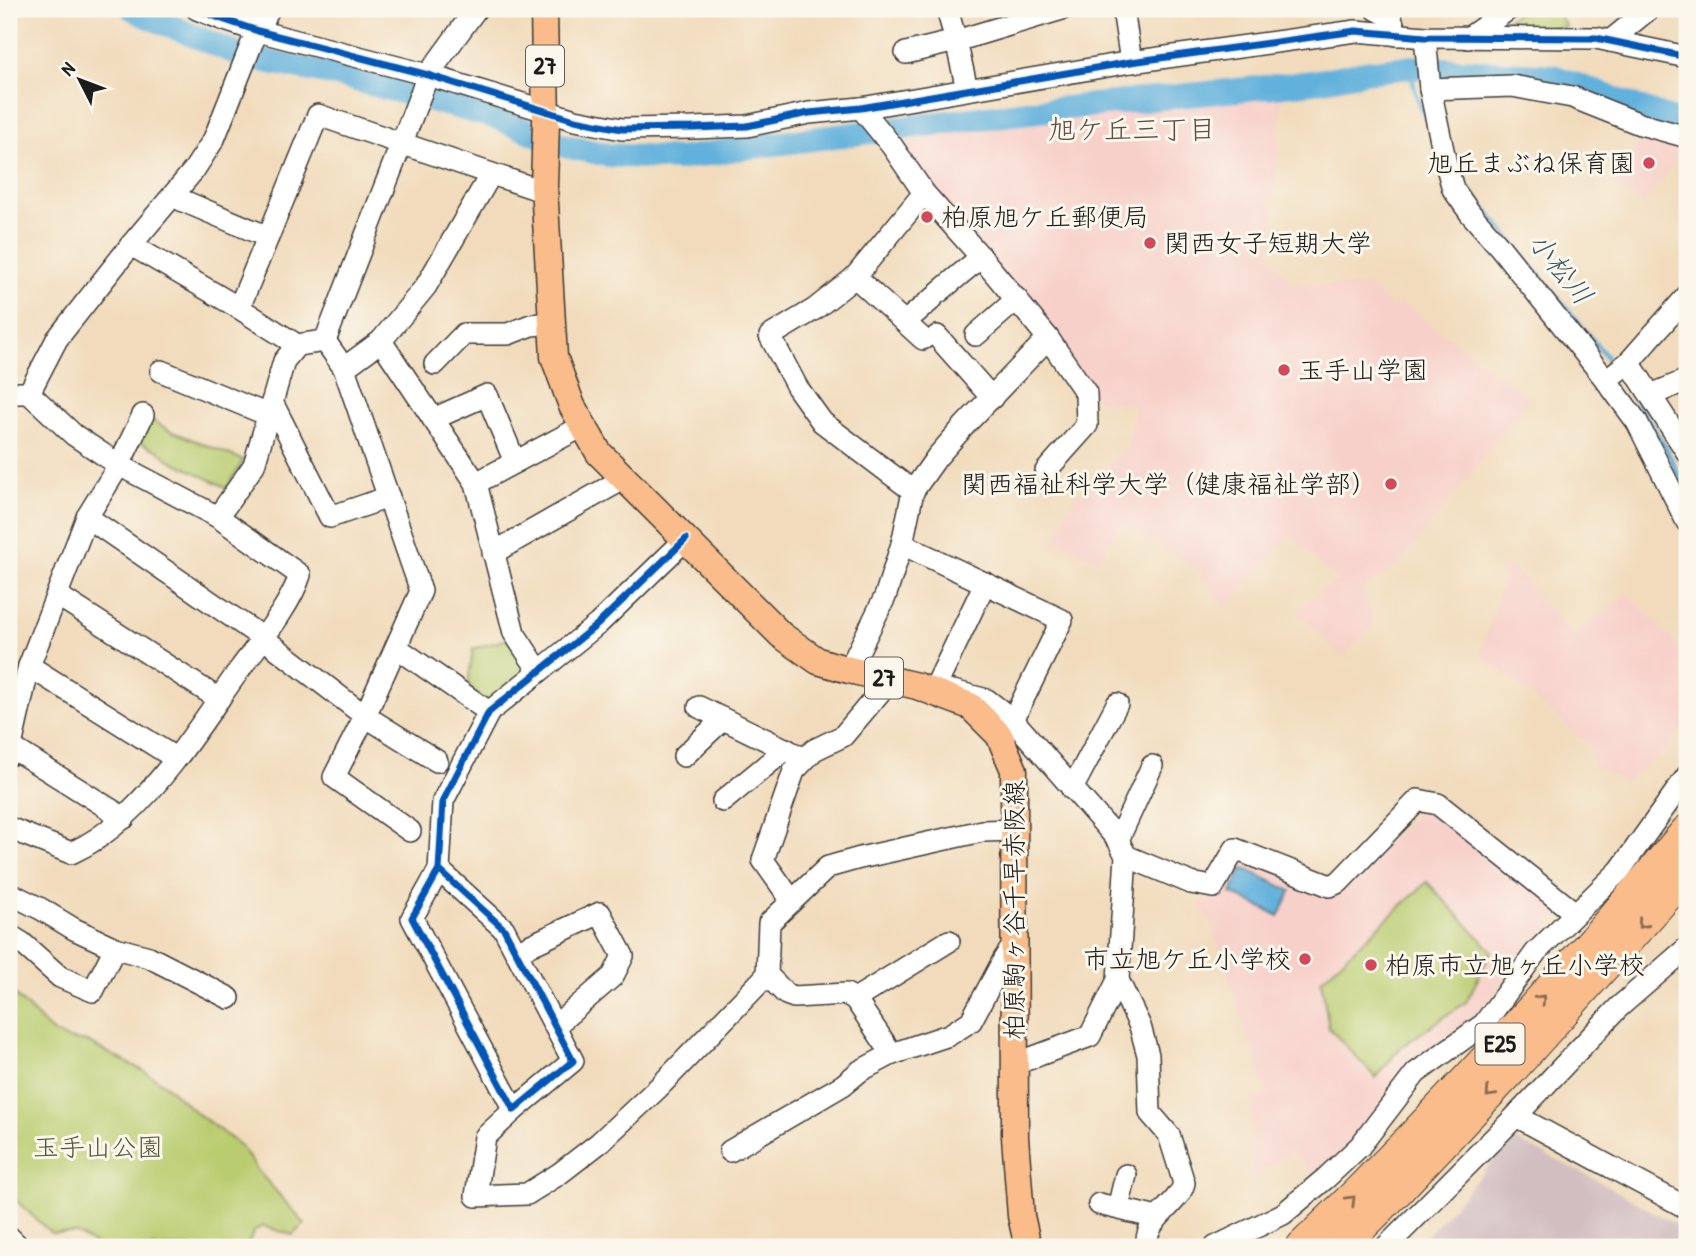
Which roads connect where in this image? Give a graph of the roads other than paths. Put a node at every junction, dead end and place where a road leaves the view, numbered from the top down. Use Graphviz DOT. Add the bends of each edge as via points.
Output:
graph roads {
  1 [pos="197,9"];
  2 [pos="269,9"];
  3 [pos="476,9"];
  4 [pos="544,9"];
  5 [pos="947,9"];
  6 [pos="1062,9"];
  7 [pos="1123,9"];
  8 [pos="1376,9"];
  9 [pos="1509,9"];
  10 [pos="1649,9"];
  11 [pos="1397,35"];
  12 [pos="255,37"];
  13 [pos="1468,38"];
  14 [pos="957,41"];
  15 [pos="1610,41"];
  16 [pos="1425,43"];
  17 [pos="906,52"];
  18 [pos="1687,57"];
  19 [pos="1131,62"];
  20 [pos="426,80"];
  21 [pos="1429,85"];
  22 [pos="967,89"];
  23 [pos="865,113"];
  24 [pos="546,117"];
  25 [pos="1687,137"];
  26 [pos="400,144"];
  27 [pos="491,174"];
  28 [pos="544,189"];
  29 [pos="924,194"];
  30 [pos="181,200"];
  31 [pos="268,237"];
  32 [pos="131,245"];
  33 [pos="981,257"];
  34 [pos="855,277"];
  35 [pos="1687,296"];
  36 [pos="1017,299"];
  37 [pos="239,308"];
  38 [pos="905,322"];
  39 [pos="552,323"];
  40 [pos="976,335"];
  41 [pos="1048,338"];
  42 [pos="325,341"];
  43 [pos="381,341"];
  44 [pos="297,345"];
  45 [pos="1629,362"];
  46 [pos="435,364"];
  47 [pos="344,368"];
  48 [pos="161,371"];
  49 [pos="1606,380"];
  50 [pos="1687,380"];
  51 [pos="19,393"];
  52 [pos="1651,396"];
  53 [pos="992,398"];
  54 [pos="270,408"];
  55 [pos="143,415"];
  56 [pos="433,419"];
  57 [pos="583,426"];
  58 [pos="1687,452"];
  59 [pos="515,462"];
  60 [pos="118,465"];
  61 [pos="1045,471"];
  62 [pos="625,478"];
  63 [pos="476,483"];
  64 [pos="913,491"];
  65 [pos="389,496"];
  66 [pos="87,517"];
  67 [pos="218,517"];
  68 [pos="1687,522"];
  69 [pos="686,539"];
  70 [pos="902,544"];
  71 [pos="494,553"];
  72 [pos="985,583"];
  73 [pos="57,595"];
  74 [pos="263,638"];
  75 [pos="396,647"];
  76 [pos="29,666"];
  77 [pos="849,670"];
  78 [pos="539,671"];
  79 [pos="890,680"];
  80 [pos="926,686"];
  81 [pos="219,699"];
  82 [pos="1117,705"];
  83 [pos="699,708"];
  84 [pos="489,712"];
  85 [pos="365,716"];
  86 [pos="723,719"];
  87 [pos="1013,720"];
  88 [pos="786,749"];
  89 [pos="10,751"];
  90 [pos="684,756"];
  91 [pos="175,758"];
  92 [pos="805,758"];
  93 [pos="436,761"];
  94 [pos="1152,766"];
  95 [pos="1687,776"];
  96 [pos="1072,789"];
  97 [pos="723,801"];
  98 [pos="124,818"];
  99 [pos="9,828"];
  100 [pos="1015,830"];
  101 [pos="410,831"];
  102 [pos="1687,831"];
  103 [pos="1122,848"];
  104 [pos="439,870"];
  105 [pos="1687,873"];
  106 [pos="9,893"];
  107 [pos="792,901"];
  108 [pos="41,909"];
  109 [pos="1575,913"];
  110 [pos="16,939"];
  111 [pos="949,941"];
  112 [pos="1015,943"];
  113 [pos="115,948"];
  114 [pos="1687,948"];
  115 [pos="516,952"];
  116 [pos="767,975"];
  117 [pos="1118,980"];
  118 [pos="229,998"];
  119 [pos="855,999"];
  120 [pos="555,1026"];
  121 [pos="892,1054"];
  122 [pos="1015,1064"];
  123 [pos="514,1110"];
  124 [pos="1516,1116"];
  125 [pos="730,1151"];
  126 [pos="1126,1175"];
  127 [pos="1687,1208"];
  128 [pos="1157,1218"];
  129 [pos="9,1237"];
  130 [pos="19,1247"];
  131 [pos="1028,1247"];
  132 [pos="1147,1247"];
  133 [pos="1215,1247"];
  134 [pos="1302,1247"];
  135 [pos="1341,1247"];
  136 [pos="1386,1247"];
  1 -- 12 [label="street"];
  2 -- 12 [label="street"];
  3 -- 20 [label="street"];
  4 -- 24 [label="main road, 柏原駒ヶ谷千早赤阪線 / 27"];
  5 -- 14 [label="street"];
  6 -- 14 [label="street"];
  7 -- 19 [label="street"];
  8 -- 11 [label="street" via="1391,16"];
  9 -- 13 [label="street"];
  10 -- 15 [label="street"];
  11 -- 16 [label="street"];
  11 -- 19 [label="street" via="1356,31"];
  12 -- 20 [label="street"];
  12 -- 32 [label="street" via="214,139"];
  13 -- 15 [label="street"];
  13 -- 16 [label="street"];
  14 -- 17 [label="street"];
  14 -- 22 [label="street"];
  15 -- 18 [label="street"];
  16 -- 21 [label="street"];
  19 -- 22 [label="street"];
  20 -- 24 [label="street"];
  20 -- 26 [label="street"];
  21 -- 25 [label="street" via="1512,86 1572,97"];
  21 -- 49 [label="street" via="1452,189"];
  22 -- 23 [label="street"];
  23 -- 24 [label="street" via="809,113 747,125 669,129 622,129"];
  23 -- 29 [label="street"];
  24 -- 28 [label="main road, 柏原駒ヶ谷千早赤阪線 / 27"];
  26 -- 27 [label="street"];
  26 -- 31 [label="street" via="318,115"];
  26 -- 42 [label="street"];
  27 -- 28 [label="street"];
  27 -- 43 [label="street" via="426,286"];
  28 -- 39 [label="main road, 柏原駒ヶ谷千早赤阪線 / 27"];
  29 -- 33 [label="street"];
  29 -- 34 [label="street"];
  30 -- 31 [label="street"];
  31 -- 37 [label="street"];
  32 -- 37 [label="street"];
  32 -- 51 [label="street"];
  33 -- 36 [label="street"];
  33 -- 38 [label="street"];
  34 -- 38 [label="street"];
  34 -- 64 [label="street" via="815,309 769,336 822,422"];
  35 -- 45 [label="street"];
  36 -- 40 [label="street"];
  36 -- 41 [label="street"];
  37 -- 44 [label="street"];
  38 -- 53 [label="street" via="930,337"];
  39 -- 46 [label="street" via="508,334 464,334"];
  39 -- 57 [label="main road, 柏原駒ヶ谷千早赤阪線 / 27" via="555,357"];
  41 -- 53 [label="street"];
  41 -- 61 [label="street" via="1086,393 1087,425"];
  42 -- 44 [label="street"];
  42 -- 47 [label="street"];
  43 -- 47 [label="street"];
  43 -- 56 [label="street"];
  44 -- 54 [label="street" via="284,361"];
  45 -- 49 [label="street"];
  45 -- 52 [label="street"];
  47 -- 65 [label="street"];
  48 -- 54 [label="street"];
  49 -- 68 [label="street" via="1637,422"];
  50 -- 52 [label="street"];
  51 -- 60 [label="street"];
  52 -- 58 [label="street"];
  53 -- 64 [label="street" via="937,457"];
  54 -- 65 [label="street" via="330,517"];
  54 -- 67 [label="street" via="254,465"];
  55 -- 60 [label="street"];
  56 -- 59 [label="street" via="487,395"];
  56 -- 63 [label="street"];
  57 -- 59 [label="street"];
  57 -- 62 [label="main road, 柏原駒ヶ谷千早赤阪線 / 27" via="599,453"];
  59 -- 63 [label="street"];
  60 -- 66 [label="street"];
  60 -- 67 [label="street"];
  62 -- 69 [label="main road, 柏原駒ヶ谷千早赤阪線 / 27"];
  62 -- 71 [label="street"];
  63 -- 71 [label="street"];
  64 -- 70 [label="street"];
  65 -- 75 [label="street" via="421,592"];
  66 -- 73 [label="street"];
  66 -- 74 [label="street"];
  67 -- 74 [label="street" via="300,575 296,589"];
  69 -- 77 [label="main road, 柏原駒ヶ谷千早赤阪線 / 27" via="781,635 818,661"];
  69 -- 78 [label="street" via="598,624"];
  70 -- 72 [label="street"];
  70 -- 77 [label="street" via="885,597"];
  71 -- 78 [label="street" via="514,633"];
  72 -- 80 [label="street"];
  72 -- 87 [label="street" via="1062,620"];
  73 -- 76 [label="street"];
  73 -- 81 [label="street"];
  74 -- 81 [label="street"];
  74 -- 85 [label="street"];
  75 -- 84 [label="street"];
  75 -- 85 [label="street"];
  76 -- 89 [label="street"];
  76 -- 91 [label="street"];
  77 -- 79 [label="main road, 柏原駒ヶ谷千早赤阪線 / 27"];
  78 -- 84 [label="street"];
  79 -- 80 [label="main road, 柏原駒ヶ谷千早赤阪線 / 27"];
  79 -- 92 [label="street" via="844,736"];
  80 -- 87 [label="street" via="987,701"];
  80 -- 100 [label="main road, 柏原駒ヶ谷千早赤阪線 / 27" via="970,706 999,736 1014,770"];
  81 -- 91 [label="street"];
  82 -- 96 [label="street"];
  83 -- 86 [label="street"];
  84 -- 104 [label="street" via="443,801"];
  85 -- 93 [label="street"];
  85 -- 101 [label="street" via="334,777"];
  86 -- 88 [label="street"];
  86 -- 90 [label="street"];
  87 -- 96 [label="street"];
  88 -- 92 [label="street"];
  88 -- 97 [label="street"];
  89 -- 98 [label="street"];
  91 -- 98 [label="street"];
  92 -- 107 [label="street" via="794,771 763,860"];
  94 -- 103 [label="street"];
  95 -- 109 [label="street" via="1620,870"];
  96 -- 103 [label="street"];
  98 -- 99 [label="street" via="71,853"];
  100 -- 107 [label="street" via="982,831 828,867"];
  100 -- 112 [label="main road, 柏原駒ヶ谷千早赤阪線 / 27"];
  134 -- 102 [label="highway, E25, one-way" via="1420,1130 1573,965"];
  103 -- 109 [label="street" via="1191,883 1213,887 1235,849 1330,886 1418,800 1438,804"];
  103 -- 117 [label="street"];
  104 -- 115 [label="street" via="504,929"];
  104 -- 123 [label="street" via="412,918"];
  105 -- 135 [label="highway, E25, one-way" via="1510,1071"];
  106 -- 108 [label="street"];
  107 -- 116 [label="street" via="769,923"];
  108 -- 110 [label="street"];
  108 -- 113 [label="street"];
  109 -- 133 [label="street" via="1536,952 1484,1024 1416,1073 1360,1146 1326,1178 1283,1214"];
  110 -- 113 [label="street" via="60,977 93,992"];
  111 -- 119 [label="street"];
  112 -- 121 [label="street" via="971,1021 949,1035"];
  112 -- 122 [label="main road, 柏原駒ヶ谷千早赤阪線 / 27"];
  113 -- 118 [label="street" via="149,957"];
  114 -- 124 [label="street" via="1619,1007"];
  115 -- 120 [label="street"];
  115 -- 120 [label="street" via="600,913 623,956 612,976"];
  116 -- 119 [label="street" via="794,997 846,994"];
  116 -- 123 [label="street" via="658,1088 559,1174 527,1194 476,1196 485,1137"];
  117 -- 122 [label="street" via="1090,1037"];
  117 -- 128 [label="street" via="1148,1055 1150,1113 1169,1135 1184,1183 1180,1194"];
  119 -- 121 [label="street"];
  120 -- 123 [label="street" via="573,1061"];
  121 -- 125 [label="street"];
  122 -- 131 [label="main road, 柏原駒ヶ谷千早赤阪線 / 27" via="1015,1138"];
  124 -- 127 [label="street"];
  124 -- 136 [label="street"];
  126 -- 128 [label="street" via="1109,1206"];
  128 -- 132 [label="street"];
  129 -- 130 [label="street"];
}
